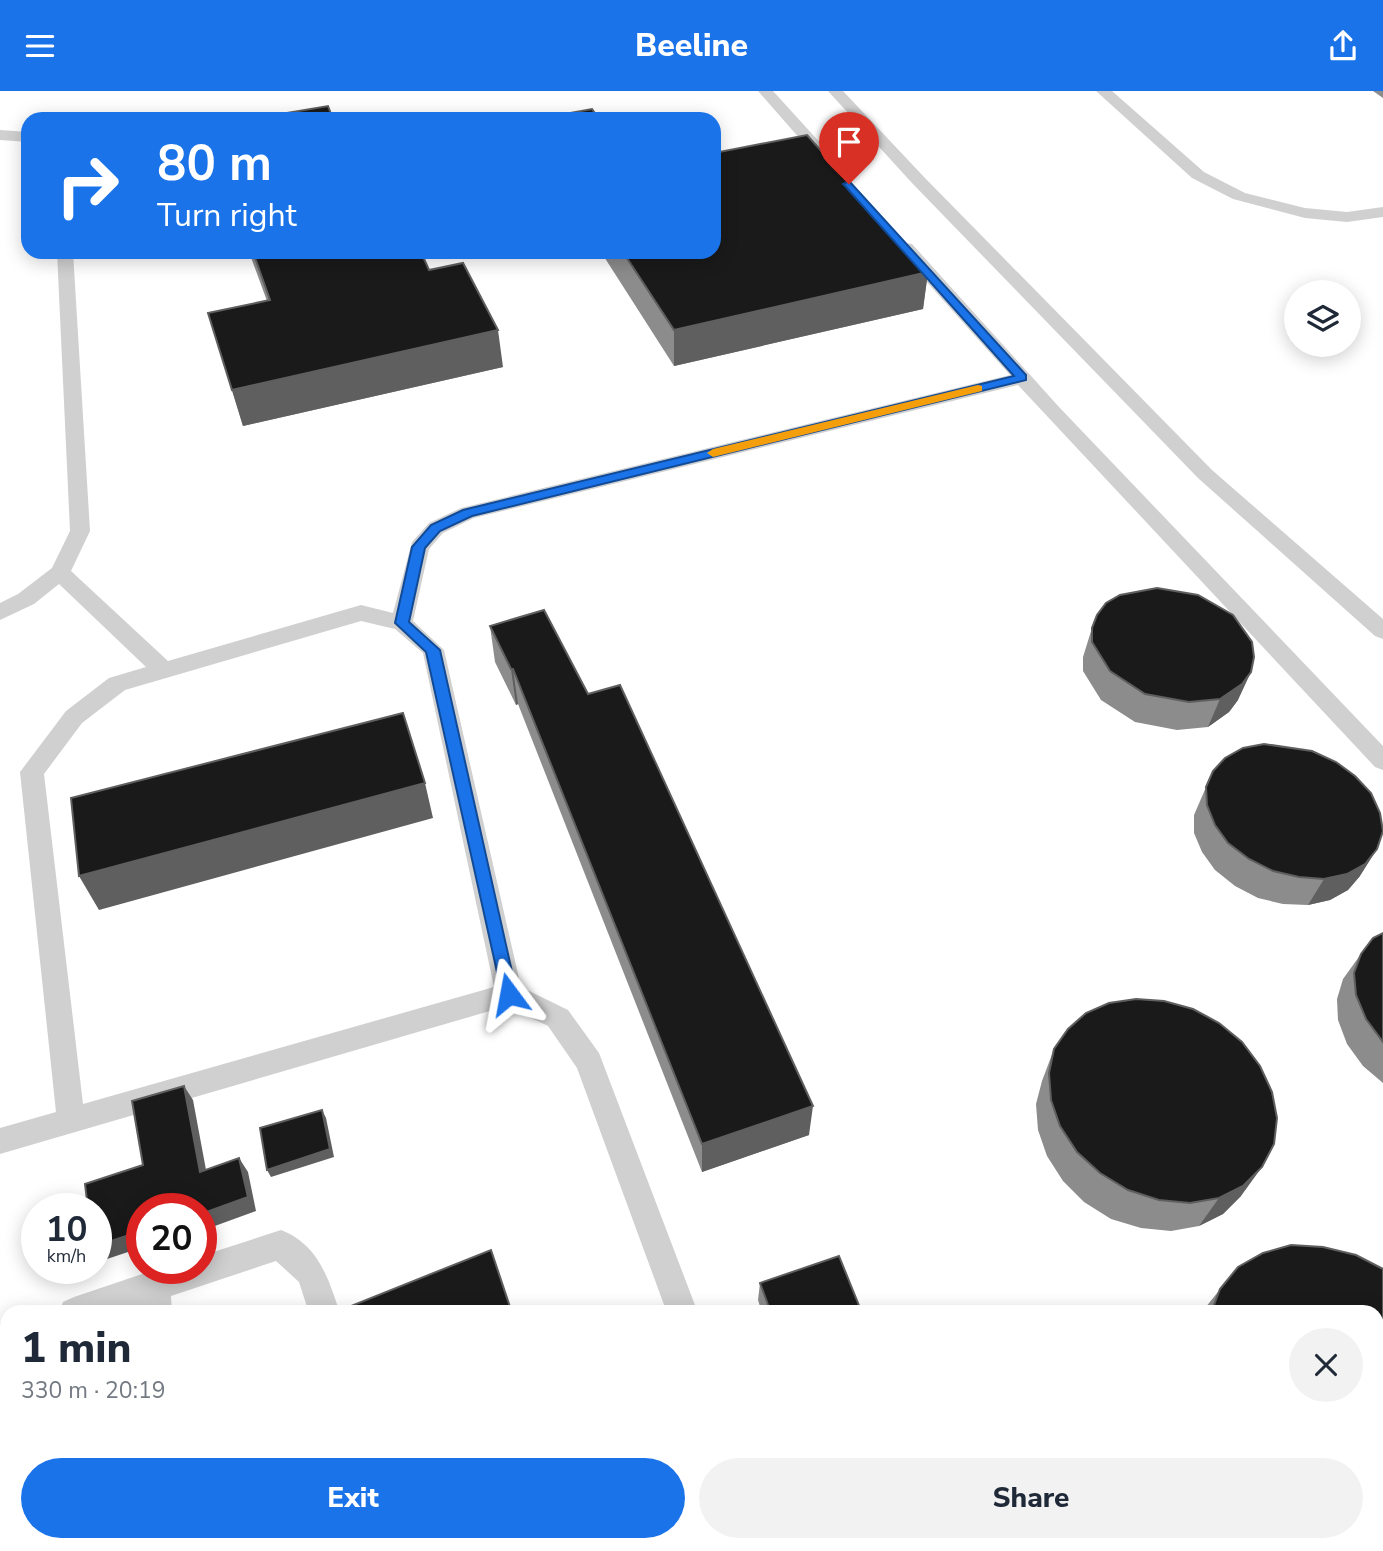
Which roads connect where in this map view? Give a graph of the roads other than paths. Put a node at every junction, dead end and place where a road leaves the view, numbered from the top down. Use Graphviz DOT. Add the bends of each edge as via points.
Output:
graph roads {
  1 [pos="765,91"];
  2 [pos="835,91"];
  3 [pos="1103,91"];
  4 [pos="0,135"];
  5 [pos="21,136"];
  6 [pos="840,174"];
  7 [pos="1383,212"];
  8 [pos="894,235"];
  9 [pos="65,259"];
  10 [pos="1022,378"];
  11 [pos="60,572"];
  12 [pos="0,612"];
  13 [pos="402,623"];
  14 [pos="1383,631"];
  15 [pos="163,670"];
  16 [pos="1383,761"];
  17 [pos="509,994"];
  18 [pos="71,1120"];
  19 [pos="0,1141"];
  20 [pos="156,1299"];
  21 [pos="121,1305"];
  22 [pos="322,1305"];
  23 [pos="680,1305"];
  1 -- 6 [label="lane"];
  2 -- 14 [label="lane" via="1205,474"];
  3 -- 7 [label="lane" via="1198,175 1239,196 1305,213 1347,217"];
  4 -- 5 [label="lane"];
  8 -- 10 [label="lane"];
  9 -- 11 [label="lane" via="80,531"];
  10 -- 13 [label="lane" via="468,513 436,528 419,547"];
  10 -- 16 [label="lane"];
  11 -- 12 [label="lane" via="26,599"];
  11 -- 15 [label="lane"];
  13 -- 15 [label="lane" via="361,613"];
  13 -- 17 [label="lane" via="433,650"];
  15 -- 18 [label="lane" via="117,684 74,717 32,772"];
  17 -- 18 [label="lane"];
  17 -- 23 [label="lane" via="558,1019 589,1062"];
  18 -- 19 [label="lane"];
  20 -- 21 [label="lane"];
  20 -- 22 [label="lane" via="281,1245 311,1273"];
}
